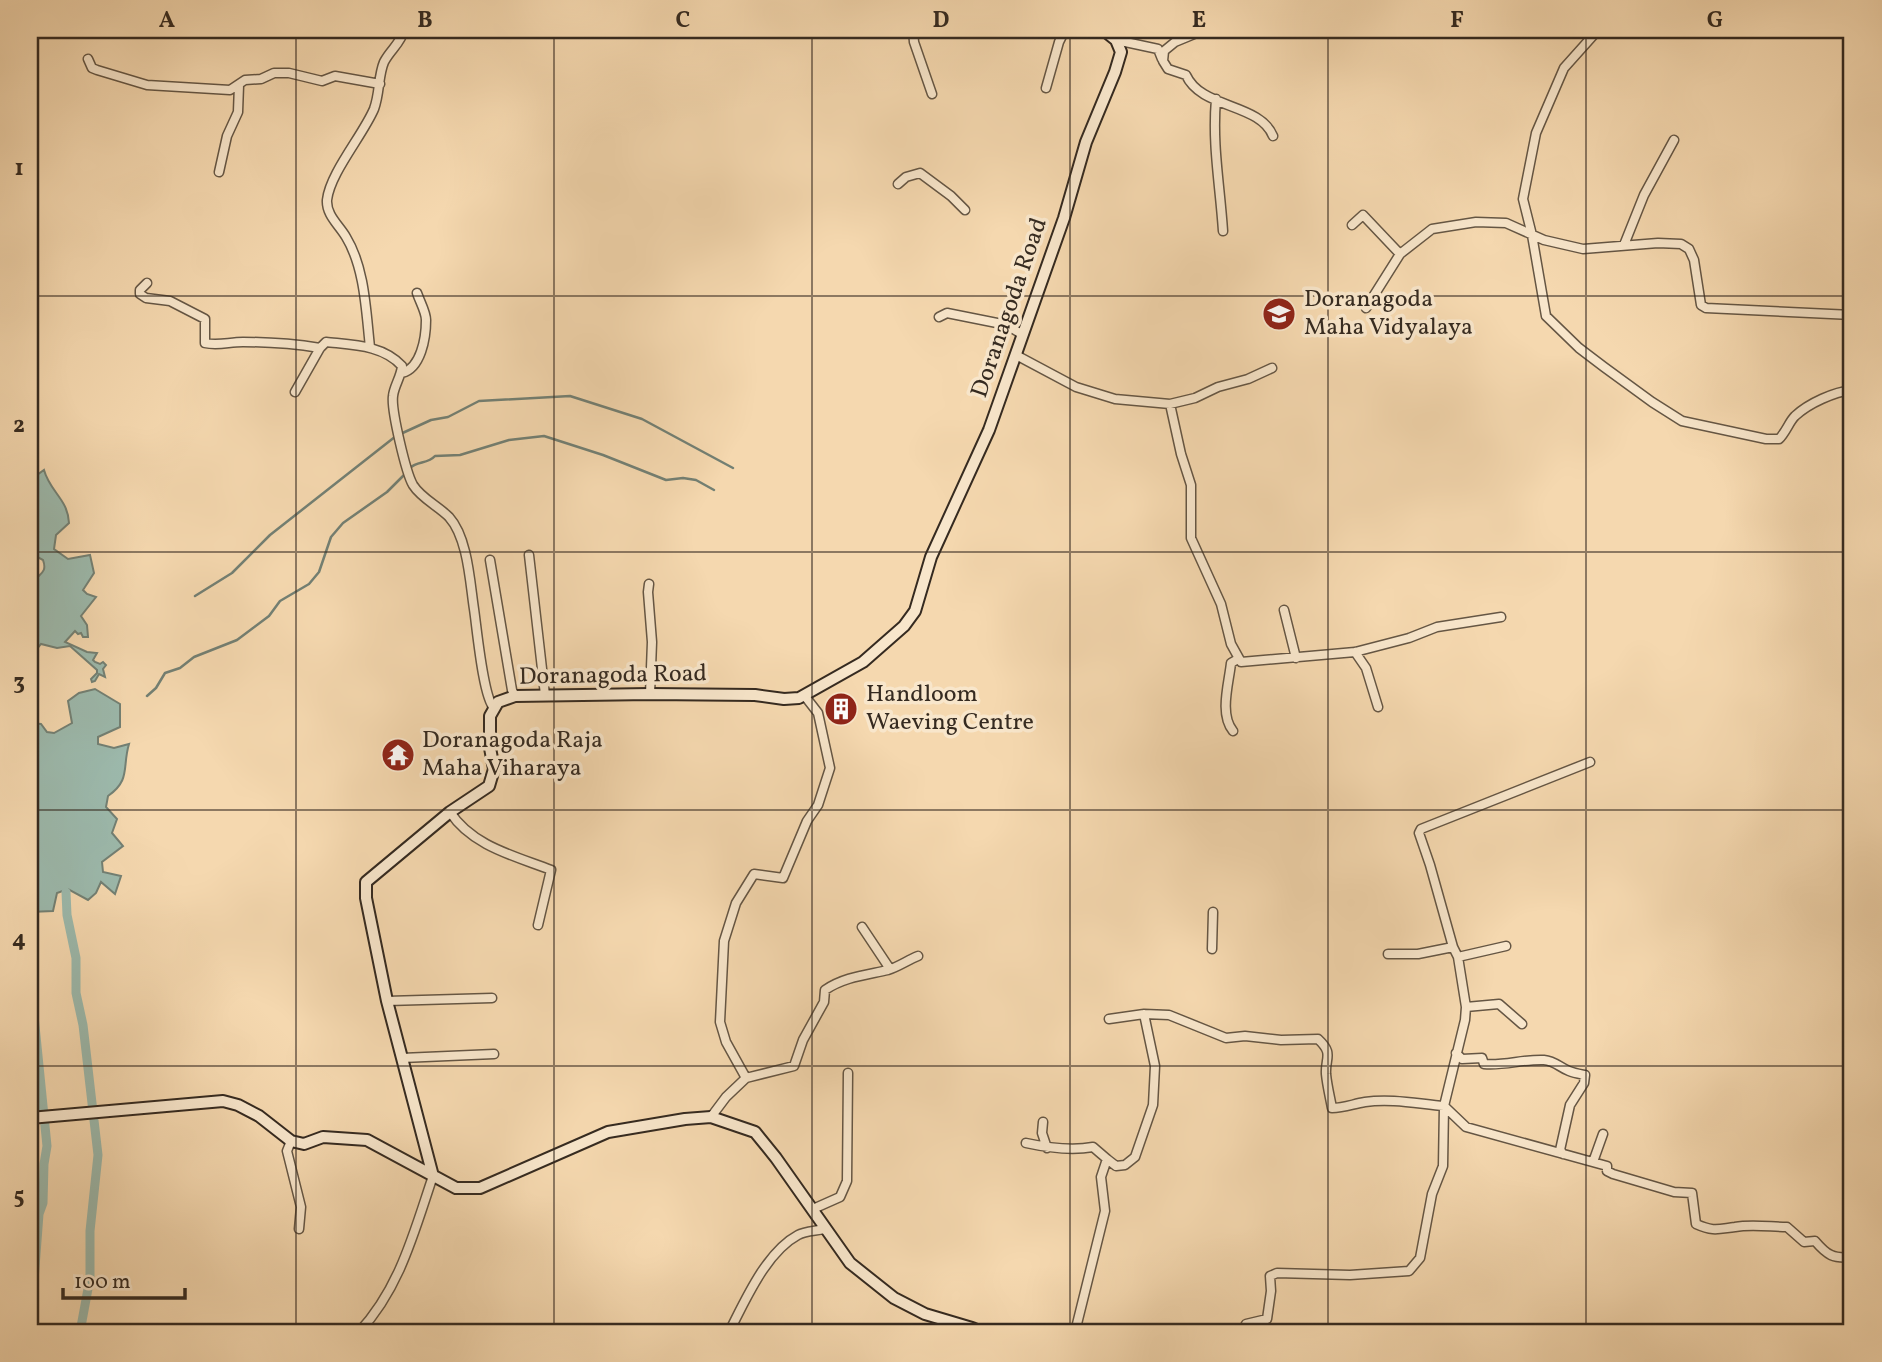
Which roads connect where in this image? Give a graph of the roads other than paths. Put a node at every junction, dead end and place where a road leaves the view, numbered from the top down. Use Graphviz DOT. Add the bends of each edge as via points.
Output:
graph roads {
  1 [pos="404,30"];
  2 [pos="913,30"];
  3 [pos="1065,30"];
  4 [pos="1098,30"];
  5 [pos="1205,30"];
  6 [pos="1598,30"];
  7 [pos="1116,40"];
  8 [pos="88,59"];
  9 [pos="1163,61"];
  10 [pos="380,84"];
  11 [pos="239,85"];
  12 [pos="1046,88"];
  13 [pos="932,94"];
  14 [pos="1216,99"];
  15 [pos="1273,136"];
  16 [pos="1674,140"];
  17 [pos="219,172"];
  18 [pos="898,184"];
  19 [pos="965,210"];
  20 [pos="1352,225"];
  21 [pos="1223,231"];
  22 [pos="1532,235"];
  23 [pos="1625,245"];
  24 [pos="1400,254"];
  25 [pos="146,282"];
  26 [pos="418,293"];
  27 [pos="1366,308"];
  28 [pos="1852,315"];
  29 [pos="939,317"];
  30 [pos="1023,335"];
  31 [pos="370,347"];
  32 [pos="320,348"];
  33 [pos="1016,355"];
  34 [pos="1272,369"];
  35 [pos="402,373"];
  36 [pos="1852,390"];
  37 [pos="295,393"];
  38 [pos="1170,404"];
  39 [pos="529,555"];
  40 [pos="491,560"];
  41 [pos="649,584"];
  42 [pos="1284,610"];
  43 [pos="1501,617"];
  44 [pos="1355,652"];
  45 [pos="1296,658"];
  46 [pos="1238,659"];
  47 [pos="650,694"];
  48 [pos="545,695"];
  49 [pos="804,695"];
  50 [pos="515,696"];
  51 [pos="1378,707"];
  52 [pos="494,708"];
  53 [pos="1233,731"];
  54 [pos="1590,762"];
  55 [pos="450,812"];
  56 [pos="1213,912"];
  57 [pos="538,925"];
  58 [pos="862,927"];
  59 [pos="1506,946"];
  60 [pos="1452,947"];
  61 [pos="1212,949"];
  62 [pos="1388,954"];
  63 [pos="918,956"];
  64 [pos="1458,957"];
  65 [pos="890,969"];
  66 [pos="492,998"];
  67 [pos="387,1001"];
  68 [pos="1466,1007"];
  69 [pos="1144,1014"];
  70 [pos="1110,1019"];
  71 [pos="1522,1024"];
  72 [pos="1456,1053"];
  73 [pos="494,1054"];
  74 [pos="402,1058"];
  75 [pos="848,1073"];
  76 [pos="746,1078"];
  77 [pos="1444,1106"];
  78 [pos="711,1117"];
  79 [pos="30,1118"];
  80 [pos="1043,1122"];
  81 [pos="1603,1134"];
  82 [pos="291,1141"];
  83 [pos="1026,1143"];
  84 [pos="1046,1148"];
  85 [pos="1563,1154"];
  86 [pos="1107,1159"];
  87 [pos="1593,1162"];
  88 [pos="433,1176"];
  89 [pos="813,1209"];
  90 [pos="299,1229"];
  91 [pos="824,1229"];
  92 [pos="1852,1257"];
  93 [pos="359,1332"];
  94 [pos="729,1332"];
  95 [pos="981,1332"];
  96 [pos="1075,1332"];
  97 [pos="1243,1332"];
  1 -- 10 [label="street" via="386,58"];
  2 -- 13 [label="street"];
  3 -- 12 [label="street"];
  4 -- 7 [label="street"];
  5 -- 9 [label="street" via="1169,47"];
  6 -- 22 [label="street" via="1564,68 1535,133 1523,199"];
  7 -- 9 [label="street" via="1158,49"];
  7 -- 30 [label="street, Doranagoda Road" via="1121,52 1115,72 1086,142"];
  8 -- 11 [label="street" via="92,68 147,85 230,90"];
  9 -- 14 [label="street" via="1168,69 1186,75 1206,97"];
  10 -- 11 [label="street" via="275,73"];
  10 -- 31 [label="street" via="373,111 327,201 359,268"];
  11 -- 17 [label="street" via="238,112"];
  14 -- 15 [label="street" via="1254,117"];
  14 -- 21 [label="street" via="1214,147"];
  16 -- 23 [label="street" via="1644,195"];
  18 -- 19 [label="street" via="920,173"];
  20 -- 24 [label="street" via="1363,215"];
  22 -- 23 [label="street" via="1583,249"];
  22 -- 24 [label="street" via="1506,223 1476,222 1432,229"];
  22 -- 36 [label="street" via="1544,308 1551,322 1622,381 1682,421 1779,439 1794,417 1816,402"];
  23 -- 28 [label="street" via="1681,244 1689,249 1701,305 1706,308"];
  24 -- 27 [label="street"];
  25 -- 32 [label="street" via="139,294 170,301 205,318 205,343"];
  26 -- 35 [label="street" via="426,319 421,353"];
  29 -- 30 [label="street" via="947,313 1007,325"];
  30 -- 33 [label="street, Doranagoda Road"];
  31 -- 32 [label="street" via="326,342"];
  31 -- 35 [label="street" via="393,356"];
  32 -- 37 [label="street"];
  33 -- 38 [label="street" via="1076,387 1115,399"];
  33 -- 49 [label="street, Doranagoda Road" via="989,430 931,557 915,611 863,662"];
  34 -- 38 [label="street"];
  35 -- 52 [label="street" via="393,395 407,469 414,486 449,517 460,538 484,679"];
  38 -- 46 [label="street" via="1191,485 1191,538 1221,604"];
  39 -- 48 [label="street"];
  40 -- 50 [label="street"];
  41 -- 47 [label="street"];
  42 -- 45 [label="street"];
  43 -- 44 [label="street" via="1437,627"];
  44 -- 45 [label="street"];
  44 -- 51 [label="street" via="1366,668"];
  45 -- 46 [label="street"];
  46 -- 53 [label="street" via="1231,663 1227,698 1228,724"];
  47 -- 48 [label="street, Doranagoda Road"];
  47 -- 49 [label="street, Doranagoda Road" via="784,699"];
  48 -- 50 [label="street, Doranagoda Road"];
  49 -- 76 [label="street" via="818,713 830,768 783,878 754,874 736,904 723,941 720,1022"];
  50 -- 52 [label="street, Doranagoda Road"];
  52 -- 55 [label="street, Doranagoda Road" via="490,716 494,769 489,786"];
  54 -- 60 [label="street" via="1420,829"];
  55 -- 57 [label="street" via="458,825 483,843 551,870"];
  55 -- 67 [label="street, Doranagoda Road" via="366,882"];
  56 -- 61 [label="street"];
  58 -- 65 [label="street"];
  59 -- 64 [label="street"];
  60 -- 62 [label="street"];
  60 -- 64 [label="street"];
  63 -- 65 [label="street"];
  64 -- 68 [label="street"];
  65 -- 76 [label="street" via="862,974 825,990 824,1002 794,1066"];
  66 -- 67 [label="street"];
  67 -- 74 [label="street, Doranagoda Road"];
  68 -- 71 [label="street" via="1499,1004"];
  68 -- 72 [label="street"];
  69 -- 70 [label="street"];
  69 -- 77 [label="street" via="1168,1015 1226,1038 1318,1039 1329,1060 1326,1072 1332,1108 1365,1102"];
  69 -- 86 [label="street" via="1154,1066 1153,1105 1135,1157 1116,1166"];
  72 -- 77 [label="street"];
  72 -- 85 [label="street" via="1462,1059 1482,1058 1484,1064 1500,1066 1546,1060 1585,1075 1570,1105 1560,1150"];
  73 -- 74 [label="street"];
  74 -- 88 [label="street, Doranagoda Road"];
  75 -- 89 [label="street" via="847,1181 840,1197"];
  76 -- 78 [label="street"];
  77 -- 85 [label="street" via="1466,1127"];
  77 -- 97 [label="street" via="1443,1166 1432,1194 1420,1258 1409,1271 1277,1273 1270,1276 1267,1319 1246,1324"];
  78 -- 88 [label="street" via="608,1132 480,1188 457,1188"];
  78 -- 89 [label="street" via="755,1132"];
  79 -- 82 [label="street" via="223,1101 259,1116"];
  80 -- 84 [label="street"];
  81 -- 87 [label="street"];
  82 -- 88 [label="street" via="304,1144 323,1136 367,1140"];
  82 -- 90 [label="street" via="287,1151 301,1207"];
  83 -- 84 [label="street"];
  84 -- 86 [label="street" via="1093,1147"];
  85 -- 87 [label="street"];
  86 -- 96 [label="street" via="1101,1177 1105,1211"];
  87 -- 92 [label="street" via="1607,1166 1613,1174 1692,1194 1696,1224 1705,1228 1787,1227 1837,1259"];
  88 -- 93 [label="street" via="400,1272 377,1313"];
  89 -- 91 [label="street"];
  91 -- 94 [label="street" via="799,1234 783,1246 755,1282"];
  91 -- 95 [label="street" via="850,1263 894,1298 925,1314"];
}
